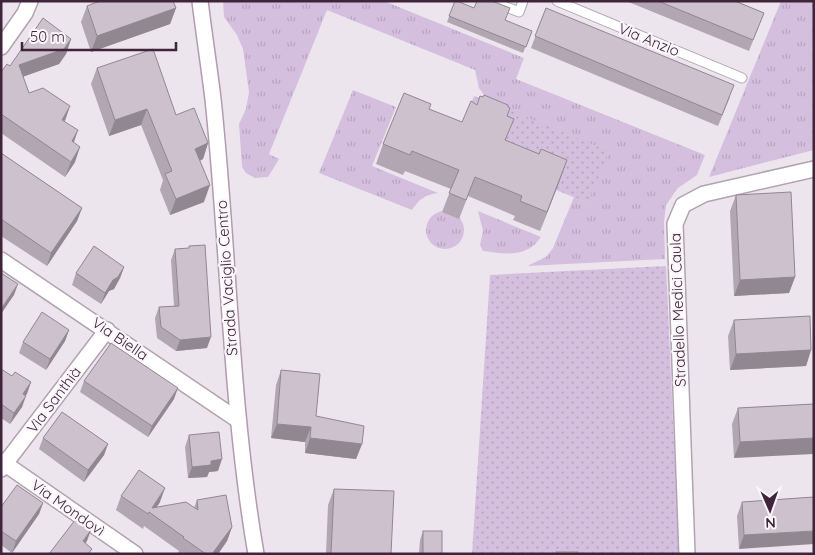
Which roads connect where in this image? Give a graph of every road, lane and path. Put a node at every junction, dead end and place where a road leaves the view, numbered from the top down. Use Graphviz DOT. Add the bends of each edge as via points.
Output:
graph roads {
  1 [pos="30,1"];
  2 [pos="200,1"];
  3 [pos="492,1"];
  4 [pos="523,1"];
  5 [pos="556,1"];
  6 [pos="1,47"];
  7 [pos="742,78"];
  8 [pos="814,169"];
  9 [pos="1,260"];
  10 [pos="106,330"];
  11 [pos="238,420"];
  12 [pos="2,465"];
  13 [pos="127,551"];
  14 [pos="256,554"];
  15 [pos="687,554"];
  1 -- 6 [label="street"];
  2 -- 11 [label="street, Strada Vaciglio Centro" via="213,99"];
  3 -- 4 [label="lane" via="519,12"];
  5 -- 7 [label="lane, Via Anzio"];
  8 -- 15 [label="street, Stradello Medici Caula" via="704,194 683,205 674,224"];
  9 -- 10 [label="street, Via Biella"];
  10 -- 11 [label="street, Via Biella"];
  10 -- 12 [label="street, Via Santhià"];
  11 -- 14 [label="street, Strada Vaciglio Centro"];
  12 -- 13 [label="street, Via Mondovì"];
}
